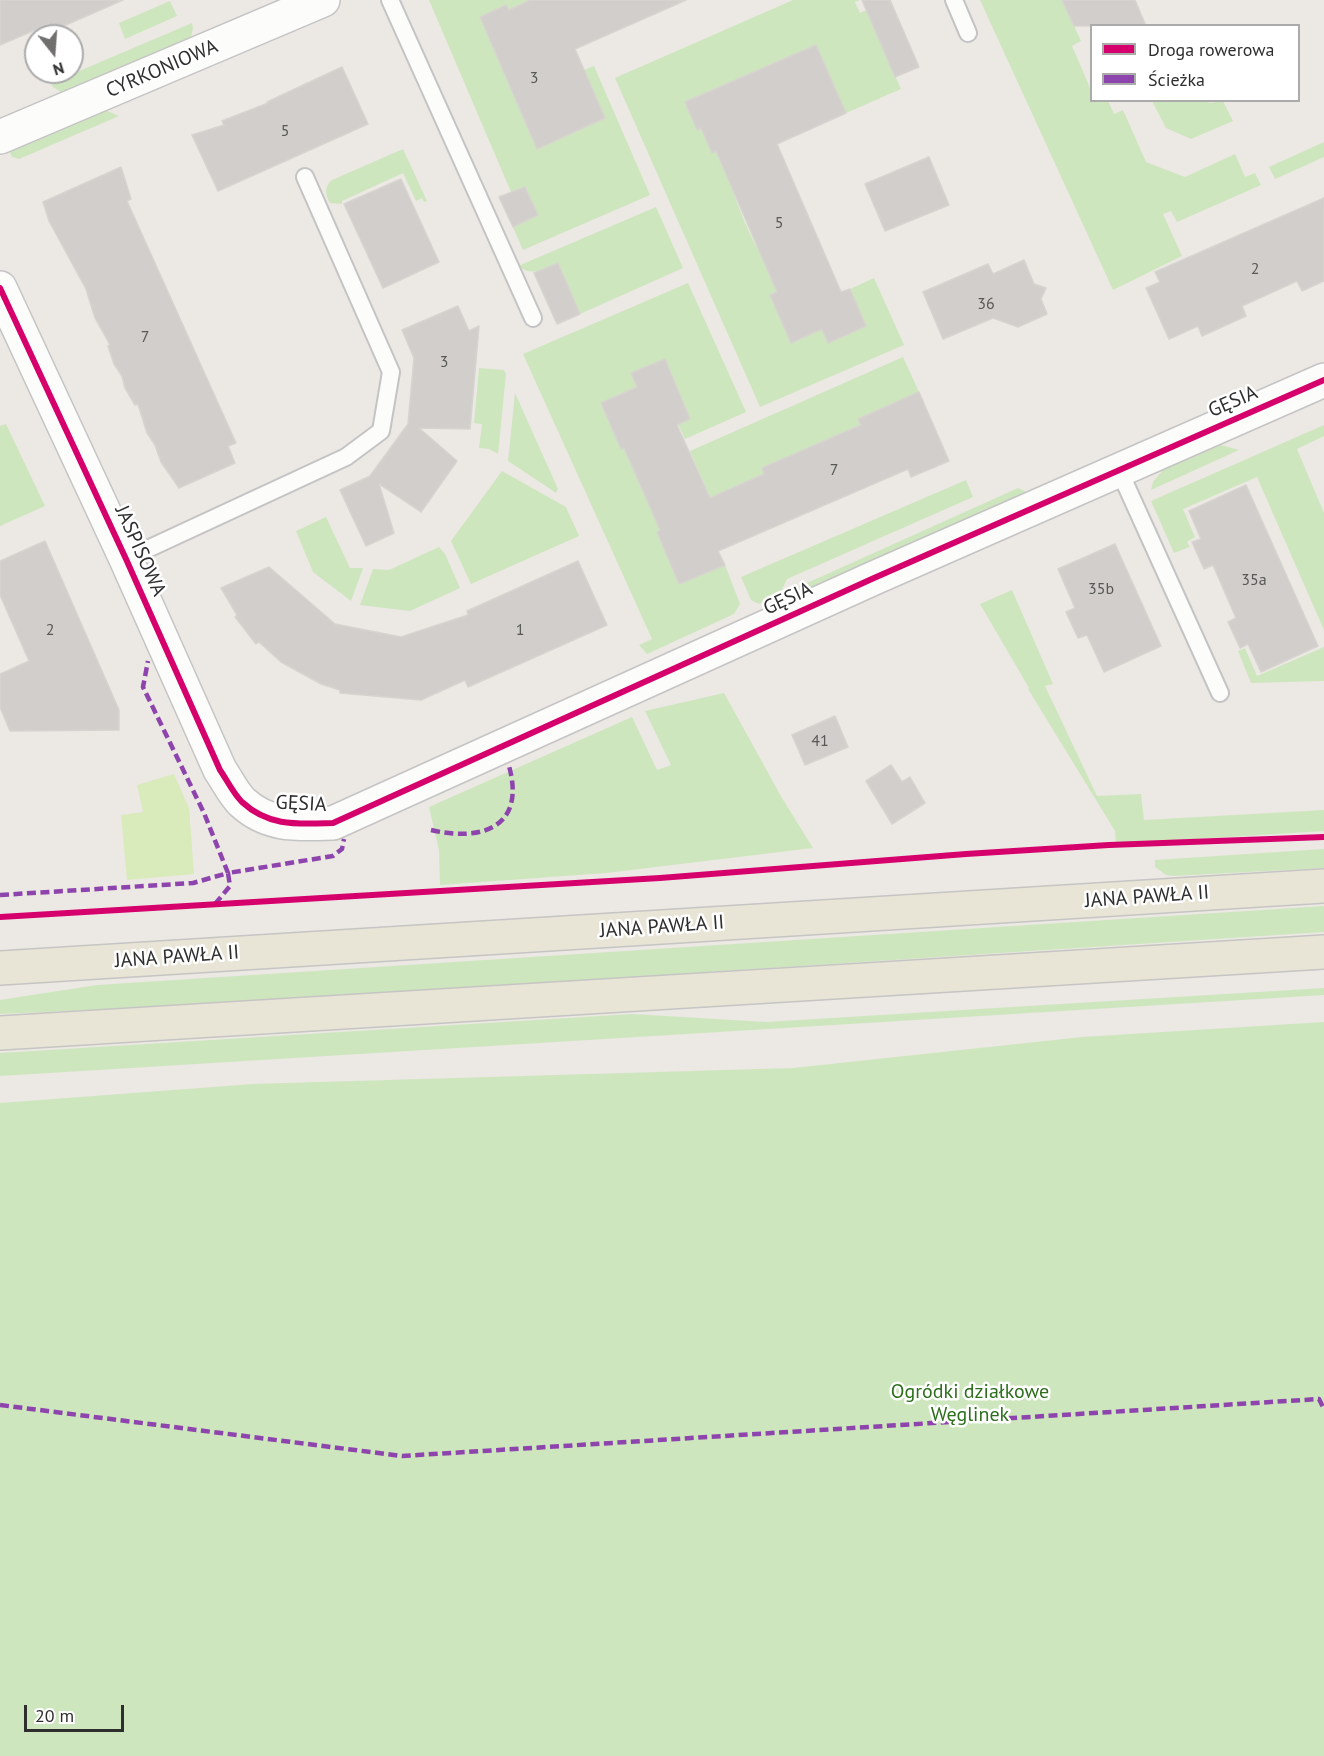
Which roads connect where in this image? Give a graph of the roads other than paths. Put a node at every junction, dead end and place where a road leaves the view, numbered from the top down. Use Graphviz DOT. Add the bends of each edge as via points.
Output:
graph roads {
  1 [pos="324,0"];
  2 [pos="390,0"];
  3 [pos="954,0"];
  4 [pos="968,33"];
  5 [pos="0,137"];
  6 [pos="305,177"];
  7 [pos="0,288"];
  8 [pos="532,318"];
  9 [pos="1324,380"];
  10 [pos="1119,470"];
  11 [pos="126,559"];
  12 [pos="1220,693"];
  13 [pos="263,818"];
  14 [pos="1324,886"];
  15 [pos="1324,952"];
  16 [pos="0,968"];
  17 [pos="0,1033"];
  1 -- 5 [label="street, CYRKONIOWA"];
  2 -- 8 [label="lane"];
  3 -- 4 [label="lane"];
  6 -- 11 [label="lane" via="391,372 381,431 346,457"];
  7 -- 11 [label="street, JASPISOWA"];
  9 -- 10 [label="street, GĘSIA"];
  10 -- 12 [label="lane"];
  10 -- 13 [label="street, GĘSIA" via="333,823 291,824"];
  11 -- 13 [label="street, JASPISOWA" via="220,770 241,800"];
  14 -- 16 [label="main road, JANA PAWŁA II"];
  15 -- 17 [label="main road"];
}
